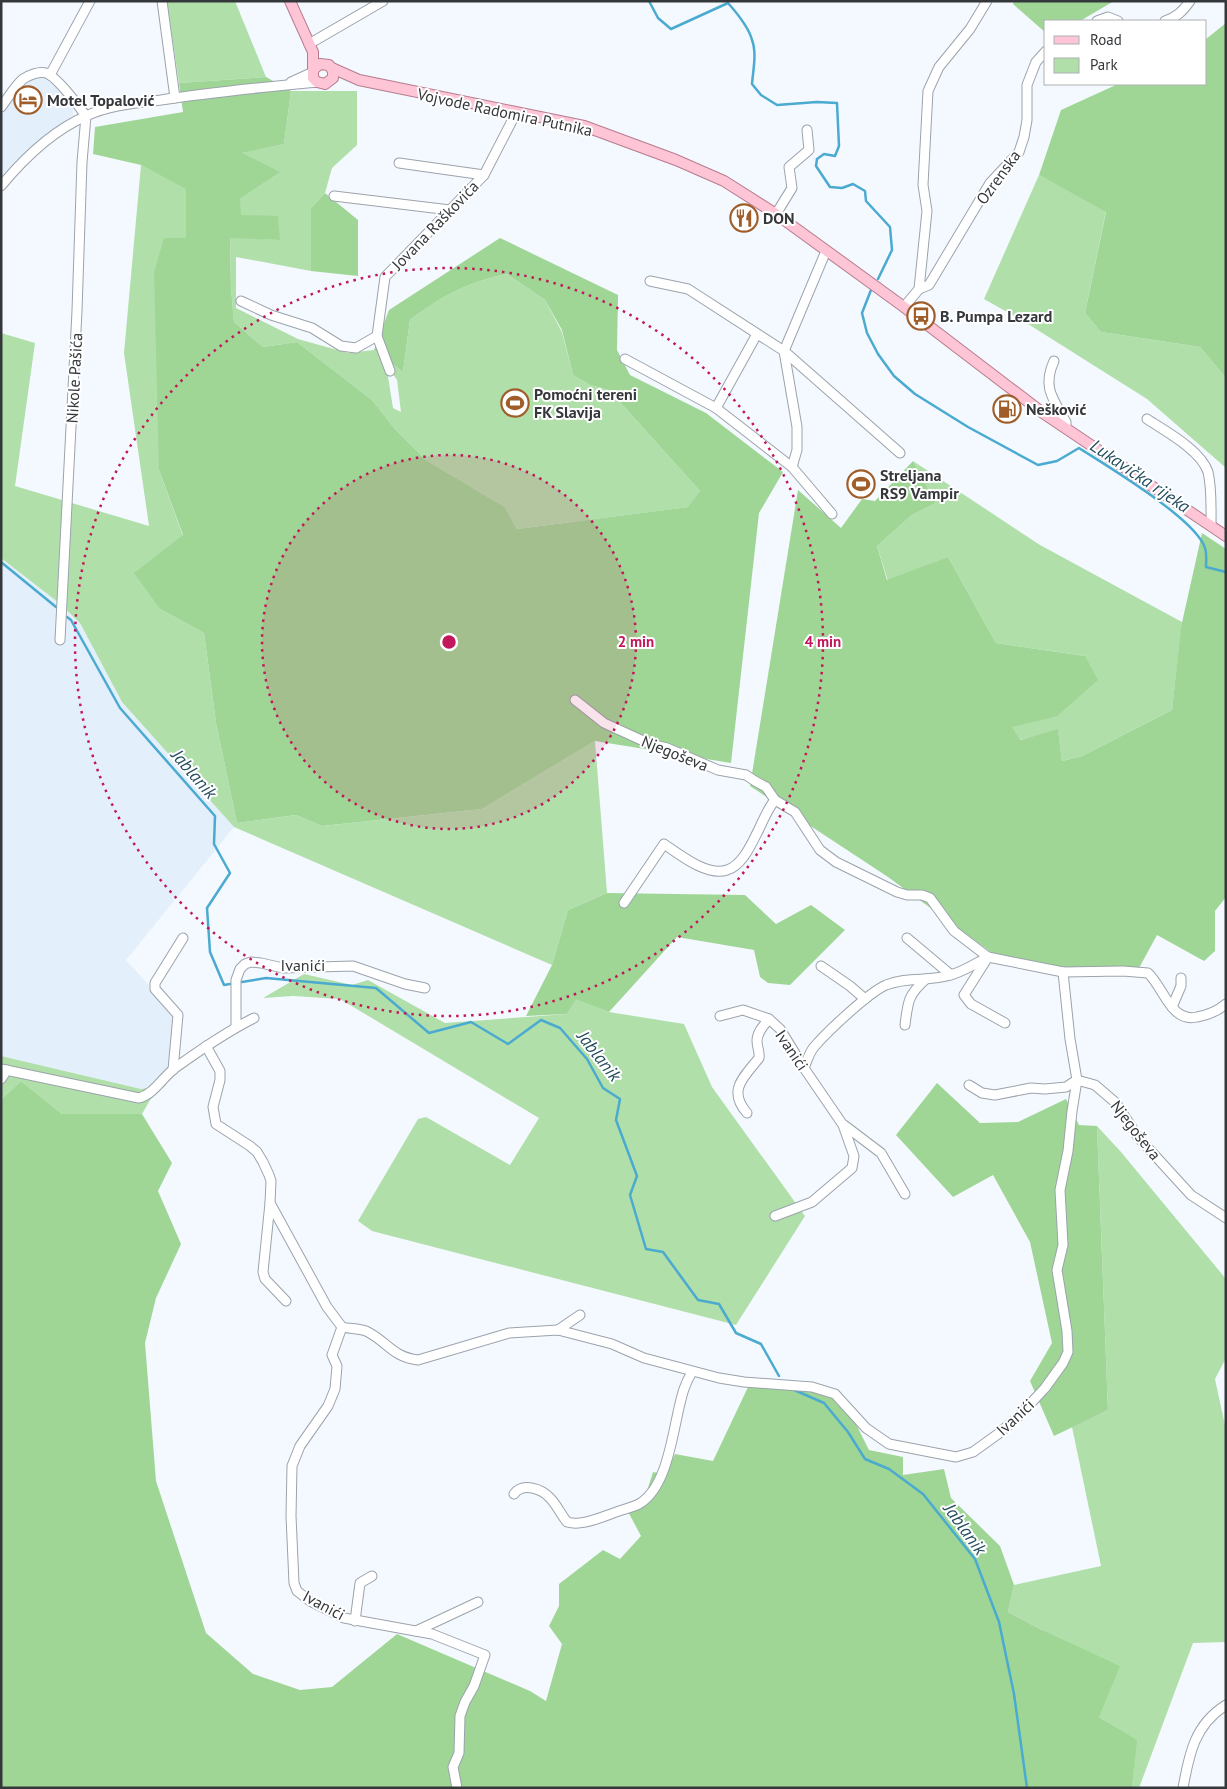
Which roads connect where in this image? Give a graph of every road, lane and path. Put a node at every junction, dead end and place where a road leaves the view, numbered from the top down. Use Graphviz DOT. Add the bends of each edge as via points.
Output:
graph roads {
  1 [pos="90,1"];
  2 [pos="162,1"];
  3 [pos="290,1"];
  4 [pos="383,1"];
  5 [pos="987,1"];
  6 [pos="1190,1"];
  7 [pos="1100,20"];
  8 [pos="1116,20"];
  9 [pos="1168,20"];
  10 [pos="311,48"];
  11 [pos="1044,53"];
  12 [pos="329,66"];
  13 [pos="313,70"];
  14 [pos="50,75"];
  15 [pos="359,80"];
  16 [pos="317,82"];
  17 [pos="328,83"];
  18 [pos="286,85"];
  19 [pos="175,98"];
  20 [pos="1,107"];
  21 [pos="516,114"];
  22 [pos="86,116"];
  23 [pos="807,130"];
  24 [pos="399,163"];
  25 [pos="484,175"];
  26 [pos="1,186"];
  27 [pos="334,196"];
  28 [pos="450,210"];
  29 [pos="776,214"];
  30 [pos="826,251"];
  31 [pos="650,281"];
  32 [pos="919,289"];
  33 [pos="241,301"];
  34 [pos="904,307"];
  35 [pos="757,334"];
  36 [pos="377,336"];
  37 [pos="784,351"];
  38 [pos="625,359"];
  39 [pos="1054,361"];
  40 [pos="390,370"];
  41 [pos="716,408"];
  42 [pos="1147,419"];
  43 [pos="1066,428"];
  44 [pos="900,453"];
  45 [pos="792,467"];
  46 [pos="832,514"];
  47 [pos="1211,526"];
  48 [pos="1226,536"];
  49 [pos="60,640"];
  50 [pos="575,700"];
  51 [pos="775,800"];
  52 [pos="624,903"];
  53 [pos="183,938"];
  54 [pos="908,938"];
  55 [pos="988,957"];
  56 [pos="820,966"];
  57 [pos="1063,972"];
  58 [pos="951,975"];
  59 [pos="1181,978"];
  60 [pos="926,979"];
  61 [pos="425,988"];
  62 [pos="865,999"];
  63 [pos="1226,1004"];
  64 [pos="1172,1007"];
  65 [pos="720,1016"];
  66 [pos="254,1018"];
  67 [pos="769,1019"];
  68 [pos="1005,1023"];
  69 [pos="906,1025"];
  70 [pos="236,1027"];
  71 [pos="206,1046"];
  72 [pos="804,1068"];
  73 [pos="4,1070"];
  74 [pos="173,1070"];
  75 [pos="1,1079"];
  76 [pos="1077,1080"];
  77 [pos="969,1085"];
  78 [pos="748,1113"];
  79 [pos="843,1125"];
  80 [pos="905,1194"];
  81 [pos="270,1203"];
  82 [pos="775,1216"];
  83 [pos="1226,1218"];
  84 [pos="286,1301"];
  85 [pos="580,1315"];
  86 [pos="342,1327"];
  87 [pos="558,1330"];
  88 [pos="692,1372"];
  89 [pos="514,1494"];
  90 [pos="372,1576"];
  91 [pos="478,1602"];
  92 [pos="355,1620"];
  93 [pos="416,1631"];
  94 [pos="1226,1705"];
  95 [pos="457,1788"];
  96 [pos="1183,1788"];
  1 -- 14 [label="street"];
  2 -- 19 [label="street"];
  3 -- 10 [label="main road, Vojvode Radomira Putnika"];
  4 -- 10 [label="street"];
  5 -- 32 [label="street" via="970,29 939,66 928,91 923,185 927,211"];
  6 -- 9 [label="street" via="1176,17"];
  7 -- 8 [label="street" via="1108,17"];
  10 -- 12 [label="main road, Vojvode Radomira Putnika"];
  10 -- 13 [label="main road, Vojvode Radomira Putnika"];
  11 -- 32 [label="street, Ozrenska" via="1036,62 1027,86 1027,120 1019,152 990,183 929,285"];
  12 -- 13 [label="main road" via="318,65"];
  12 -- 15 [label="main road, Vojvode Radomira Putnika"];
  12 -- 17 [label="main road" via="334,74"];
  13 -- 16 [label="main road" via="313,78"];
  13 -- 18 [label="street"];
  14 -- 20 [label="street" via="40,72 24,78"];
  14 -- 22 [label="street"];
  15 -- 17 [label="main road, Vojvode Radomira Putnika"];
  15 -- 21 [label="main road, Vojvode Radomira Putnika"];
  16 -- 17 [label="main road"];
  16 -- 18 [label="street"];
  18 -- 19 [label="street"];
  19 -- 22 [label="street" via="114,106"];
  21 -- 25 [label="street, Jovana Raškovića"];
  21 -- 29 [label="main road, Vojvode Radomira Putnika" via="584,126 676,160 724,181"];
  22 -- 26 [label="street" via="38,148"];
  22 -- 49 [label="street, Nikole Pašića"];
  23 -- 29 [label="street" via="809,150 789,167 792,188"];
  24 -- 25 [label="street"];
  25 -- 28 [label="street, Jovana Raškovića"];
  27 -- 28 [label="street"];
  28 -- 36 [label="street, Jovana Raškovića" via="385,277"];
  29 -- 30 [label="main road, Vojvode Radomira Putnika"];
  30 -- 34 [label="main road, Vojvode Radomira Putnika"];
  30 -- 37 [label="street"];
  31 -- 35 [label="street" via="688,289"];
  32 -- 34 [label="street"];
  33 -- 36 [label="street" via="312,328 341,346 356,348"];
  34 -- 43 [label="main road, Vojvode Radomira Putnika"];
  35 -- 37 [label="street"];
  35 -- 41 [label="street"];
  36 -- 40 [label="street, Jovana Raškovića"];
  37 -- 44 [label="street"];
  37 -- 45 [label="street" via="797,427 797,450"];
  38 -- 41 [label="street"];
  39 -- 43 [label="street" via="1048,374 1049,388"];
  41 -- 45 [label="street"];
  42 -- 47 [label="street" via="1194,451 1204,465"];
  43 -- 47 [label="main road, Vojvode Radomira Putnika"];
  45 -- 46 [label="street"];
  47 -- 48 [label="main road, Vojvode Radomira Putnika"];
  50 -- 51 [label="street, Njegoševa" via="604,723 650,744 718,770 746,775 766,787"];
  51 -- 52 [label="street" via="749,850 727,870 697,866 664,844"];
  51 -- 55 [label="street, Njegoševa" via="795,812 820,850 836,862 897,892 930,898 954,931"];
  53 -- 74 [label="street" via="154,989 178,1015"];
  54 -- 58 [label="street"];
  55 -- 57 [label="street, Njegoševa"];
  55 -- 58 [label="street"];
  55 -- 68 [label="street" via="964,995 971,1004"];
  56 -- 62 [label="street"];
  57 -- 64 [label="street, Njegoševa" via="1148,973"];
  57 -- 76 [label="street"];
  58 -- 60 [label="street"];
  59 -- 64 [label="street"];
  60 -- 62 [label="street" via="909,978 886,985"];
  60 -- 69 [label="street" via="910,997"];
  61 -- 70 [label="street, Ivanići" via="353,966 283,968 251,962 240,969 236,980"];
  62 -- 72 [label="street" via="812,1049"];
  63 -- 64 [label="street" via="1207,1016 1192,1018 1181,1016"];
  65 -- 67 [label="street, Ivanići" via="744,1010"];
  66 -- 70 [label="street"];
  67 -- 72 [label="street, Ivanići" via="780,1029"];
  67 -- 78 [label="street" via="758,1036 758,1058 739,1083 740,1104"];
  70 -- 71 [label="street"];
  71 -- 74 [label="street"];
  71 -- 81 [label="street" via="220,1071 213,1108 216,1124 257,1152 269,1175"];
  72 -- 79 [label="street, Ivanići"];
  73 -- 74 [label="street" via="139,1098 146,1096"];
  73 -- 75 [label="street"];
  76 -- 77 [label="street" via="1066,1087 1031,1088 995,1095 982,1093"];
  76 -- 83 [label="street, Njegoševa" via="1095,1085 1116,1102 1138,1137 1192,1195"];
  76 -- 88 [label="street, Ivanići" via="1060,1190 1064,1245 1057,1270 1068,1352 1045,1388 998,1434 974,1452 956,1457 889,1444 866,1428 835,1394 812,1387 744,1382"];
  79 -- 80 [label="street, Ivanići" via="881,1153"];
  79 -- 82 [label="street, Ivanići" via="854,1156 852,1168 812,1202"];
  81 -- 84 [label="street" via="263,1272 265,1279"];
  81 -- 86 [label="street" via="327,1307"];
  85 -- 87 [label="street"];
  86 -- 87 [label="street, Ivanići" via="363,1330 405,1358 418,1360 508,1333"];
  86 -- 92 [label="street, Ivanići" via="332,1355 337,1366 335,1389 328,1406 300,1446 292,1466 291,1526 297,1590 310,1601"];
  87 -- 88 [label="street, Ivanići" via="612,1344 644,1358"];
  88 -- 89 [label="street" via="684,1388 658,1484 640,1504 574,1524 567,1522 549,1497 540,1491 526,1487"];
  90 -- 92 [label="street" via="360,1583"];
  91 -- 93 [label="street"];
  92 -- 93 [label="street, Ivanići"];
  93 -- 95 [label="street, Ivanići" via="485,1655 460,1716 459,1753 454,1767"];
  94 -- 96 [label="street" via="1205,1722 1187,1763"];
}
